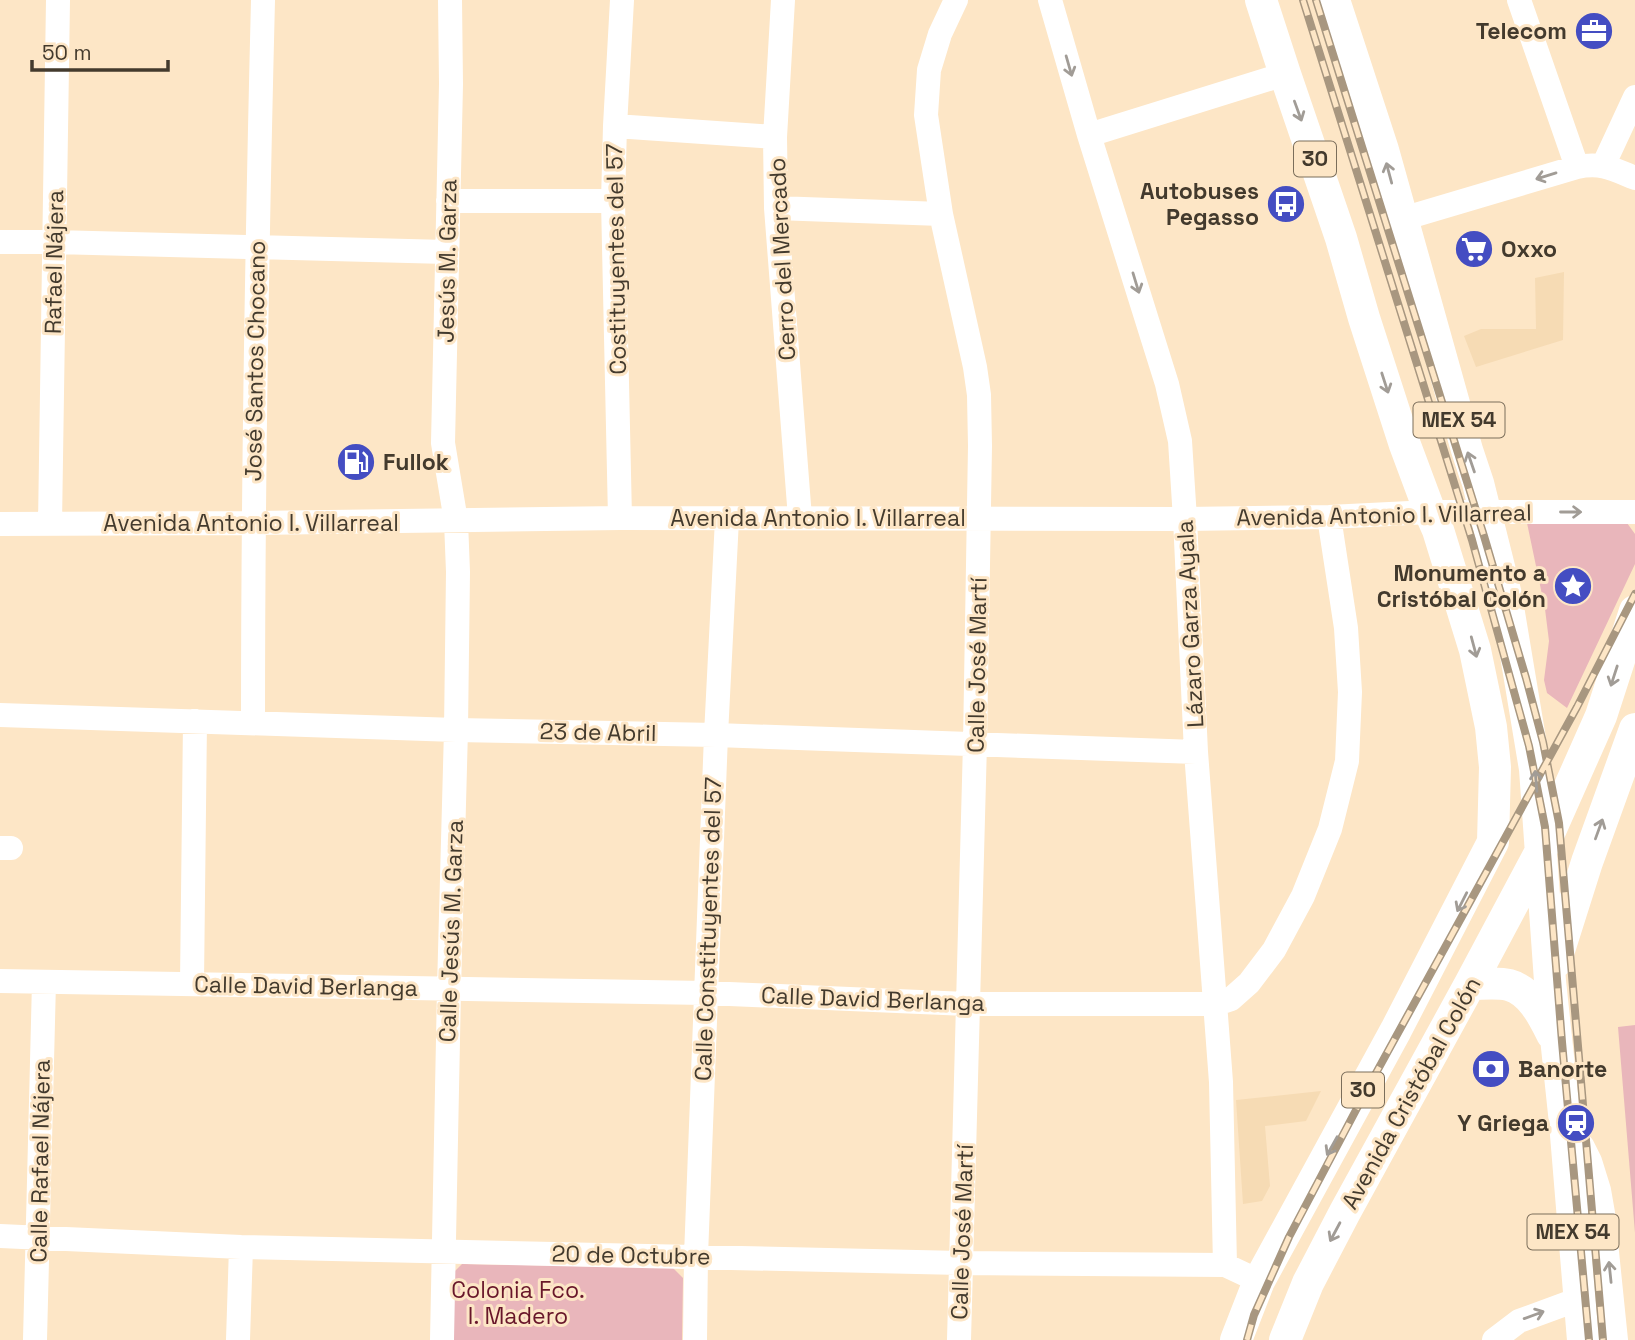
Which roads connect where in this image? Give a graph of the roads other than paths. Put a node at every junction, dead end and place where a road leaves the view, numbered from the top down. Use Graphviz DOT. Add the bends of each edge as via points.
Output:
graph roads {
  1 [pos="58,0"];
  2 [pos="263,0"];
  3 [pos="450,0"];
  4 [pos="622,0"];
  5 [pos="783,0"];
  6 [pos="956,0"];
  7 [pos="1050,0"];
  8 [pos="1261,0"];
  9 [pos="1334,0"];
  10 [pos="1519,0"];
  11 [pos="1285,74"];
  12 [pos="1635,97"];
  13 [pos="615,126"];
  14 [pos="1090,135"];
  15 [pos="775,137"];
  16 [pos="1603,166"];
  17 [pos="1577,167"];
  18 [pos="1635,178"];
  19 [pos="448,201"];
  20 [pos="613,201"];
  21 [pos="776,208"];
  22 [pos="941,215"];
  23 [pos="1402,219"];
  24 [pos="0,242"];
  25 [pos="54,242"];
  26 [pos="257,247"];
  27 [pos="447,252"];
  28 [pos="1430,512"];
  29 [pos="1486,512"];
  30 [pos="1635,512"];
  31 [pos="1329,517"];
  32 [pos="620,518"];
  33 [pos="800,518"];
  34 [pos="979,518"];
  35 [pos="727,519"];
  36 [pos="1185,519"];
  37 [pos="456,521"];
  38 [pos="253,523"];
  39 [pos="0,524"];
  40 [pos="50,524"];
  41 [pos="1635,611"];
  42 [pos="0,715"];
  43 [pos="195,721"];
  44 [pos="253,723"];
  45 [pos="1635,729"];
  46 [pos="456,730"];
  47 [pos="716,735"];
  48 [pos="975,743"];
  49 [pos="1196,752"];
  50 [pos="1542,849"];
  51 [pos="0,981"];
  52 [pos="1550,981"];
  53 [pos="44,982"];
  54 [pos="192,983"];
  55 [pos="1470,984"];
  56 [pos="449,989"];
  57 [pos="706,993"];
  58 [pos="967,1004"];
  59 [pos="1216,1004"];
  60 [pos="1556,1042"];
  61 [pos="1565,1123"];
  62 [pos="0,1236"];
  63 [pos="38,1237"];
  64 [pos="241,1247"];
  65 [pos="444,1251"];
  66 [pos="696,1256"];
  67 [pos="961,1263"];
  68 [pos="1225,1265"];
  69 [pos="1259,1281"];
  70 [pos="1308,1283"];
  71 [pos="1579,1299"];
  72 [pos="1240,1327"];
  73 [pos="35,1340"];
  74 [pos="238,1340"];
  75 [pos="442,1340"];
  76 [pos="695,1340"];
  77 [pos="959,1340"];
  78 [pos="1285,1340"];
  79 [pos="1494,1340"];
  80 [pos="1583,1340"];
  81 [pos="1616,1340"];
  1 -- 25 [label="street, Rafael Nájera"];
  2 -- 26 [label="street, José Santos Chocano"];
  3 -- 19 [label="street, Jesús M. Garza"];
  4 -- 13 [label="street, Costituyentes del 57"];
  5 -- 15 [label="street, Cerro del Mercado"];
  6 -- 22 [label="street, Calle José Martí" via="929,70 926,115"];
  7 -- 14 [label="street, Lázaro Garza Ayala, one-way"];
  8 -- 11 [label="main road, 30"];
  23 -- 9 [label="main road, MEX 54, one-way"];
  10 -- 17 [label="street"];
  11 -- 14 [label="street"];
  11 -- 28 [label="main road, 30, one-way"];
  12 -- 16 [label="street"];
  13 -- 15 [label="street"];
  13 -- 20 [label="street, Costituyentes del 57"];
  14 -- 36 [label="street, Lázaro Garza Ayala, one-way" via="1167,384 1180,441"];
  15 -- 21 [label="street, Cerro del Mercado"];
  16 -- 17 [label="street"];
  16 -- 18 [label="street"];
  17 -- 23 [label="street, one-way"];
  19 -- 20 [label="street"];
  19 -- 27 [label="street, Jesús M. Garza"];
  20 -- 32 [label="street, Costituyentes del 57"];
  21 -- 22 [label="street"];
  21 -- 33 [label="street, Cerro del Mercado"];
  22 -- 34 [label="street, Calle José Martí" via="979,394"];
  29 -- 23 [label="main road, MEX 54, one-way"];
  24 -- 25 [label="street"];
  25 -- 26 [label="street"];
  25 -- 40 [label="street, Rafael Nájera"];
  26 -- 27 [label="street"];
  26 -- 38 [label="street, José Santos Chocano"];
  27 -- 37 [label="street, Jesús M. Garza" via="443,443"];
  28 -- 29 [label="street, Avenida Antonio I. Villarreal"];
  28 -- 31 [label="street, Avenida Antonio I. Villarreal"];
  28 -- 69 [label="main road, Avenida Cristóbal Colón / 30, one-way" via="1475,650 1492,727 1493,842"];
  29 -- 30 [label="street, Avenida Antonio I. Villarreal, one-way"];
  50 -- 29 [label="main road, MEX 54, one-way" via="1535,769 1506,595"];
  31 -- 36 [label="street, Avenida Antonio I. Villarreal"];
  31 -- 59 [label="street" via="1346,628 1350,692 1347,761 1329,829 1303,896 1274,950 1249,983 1231,999"];
  32 -- 35 [label="street, Avenida Antonio I. Villarreal"];
  32 -- 37 [label="street, Avenida Antonio I. Villarreal"];
  33 -- 34 [label="street, Avenida Antonio I. Villarreal"];
  33 -- 35 [label="street, Avenida Antonio I. Villarreal"];
  34 -- 36 [label="street, Avenida Antonio I. Villarreal"];
  34 -- 48 [label="street, Calle José Martí"];
  35 -- 47 [label="street, Calle Constituyentes del 57"];
  36 -- 49 [label="street, Lázaro Garza Ayala"];
  37 -- 38 [label="street, Avenida Antonio I. Villarreal"];
  37 -- 46 [label="street, Calle Jesús M. Garza"];
  38 -- 40 [label="street, Avenida Antonio I. Villarreal"];
  38 -- 44 [label="street, José Santos Chocano"];
  39 -- 40 [label="street, Avenida Antonio I. Villarreal"];
  41 -- 50 [label="main road, Avenida Cristóbal Colón, one-way" via="1601,716"];
  42 -- 43 [label="street, 23 de Abril"];
  43 -- 44 [label="street, 23 de Abril"];
  43 -- 54 [label="street"];
  44 -- 46 [label="street, 23 de Abril"];
  52 -- 45 [label="main road, one-way"];
  46 -- 47 [label="street, 23 de Abril"];
  46 -- 56 [label="street, Calle Jesús M. Garza"];
  47 -- 48 [label="street, 23 de Abril"];
  47 -- 57 [label="street, Calle Constituyentes del 57"];
  48 -- 49 [label="street, 23 de Abril"];
  48 -- 58 [label="street, Calle José Martí"];
  49 -- 59 [label="street, Lázaro Garza Ayala"];
  50 -- 52 [label="main road, MEX 54"];
  50 -- 55 [label="main road, Avenida Cristóbal Colón / 30"];
  51 -- 53 [label="street, Calle David Berlanga"];
  52 -- 60 [label="main road, MEX 54"];
  53 -- 54 [label="street, Calle David Berlanga"];
  53 -- 63 [label="street, Calle Rafael Nájera"];
  54 -- 56 [label="street, Calle David Berlanga"];
  55 -- 60 [label="main road" via="1508,984 1520,990 1534,1003"];
  55 -- 70 [label="main road, Avenida Cristóbal Colón / 30, one-way"];
  56 -- 57 [label="street, Calle David Berlanga"];
  56 -- 65 [label="street, Calle Jesús M. Garza"];
  57 -- 58 [label="street, Calle David Berlanga"];
  57 -- 66 [label="street, Calle Constituyentes del 57"];
  58 -- 59 [label="street, Calle David Berlanga"];
  58 -- 67 [label="street, Calle José Martí"];
  59 -- 68 [label="street, Lázaro Garza Ayala"];
  60 -- 61 [label="main road, MEX 54"];
  61 -- 71 [label="main road, MEX 54"];
  81 -- 61 [label="street, one-way" via="1599,1190 1583,1147"];
  62 -- 63 [label="street, 20 de Octubre"];
  63 -- 64 [label="street, 20 de Octubre"];
  63 -- 73 [label="street, Calle Rafael Nájera"];
  64 -- 65 [label="street, 20 de Octubre"];
  64 -- 74 [label="street"];
  65 -- 66 [label="street, 20 de Octubre"];
  65 -- 75 [label="street, Calle Jesús M. Garza"];
  66 -- 67 [label="street, 20 de Octubre"];
  66 -- 76 [label="street, Calle Constituyentes del 57"];
  67 -- 68 [label="street, 20 de Octubre"];
  67 -- 77 [label="street, Calle José Martí"];
  68 -- 69 [label="street, 20 de Octubre"];
  69 -- 72 [label="main road, Avenida Cristóbal Colón / 30"];
  70 -- 72 [label="main road"];
  70 -- 78 [label="main road, Avenida Cristóbal Colón / 30"];
  79 -- 71 [label="street, one-way" via="1519,1321"];
  71 -- 80 [label="main road, MEX 54"];
}
